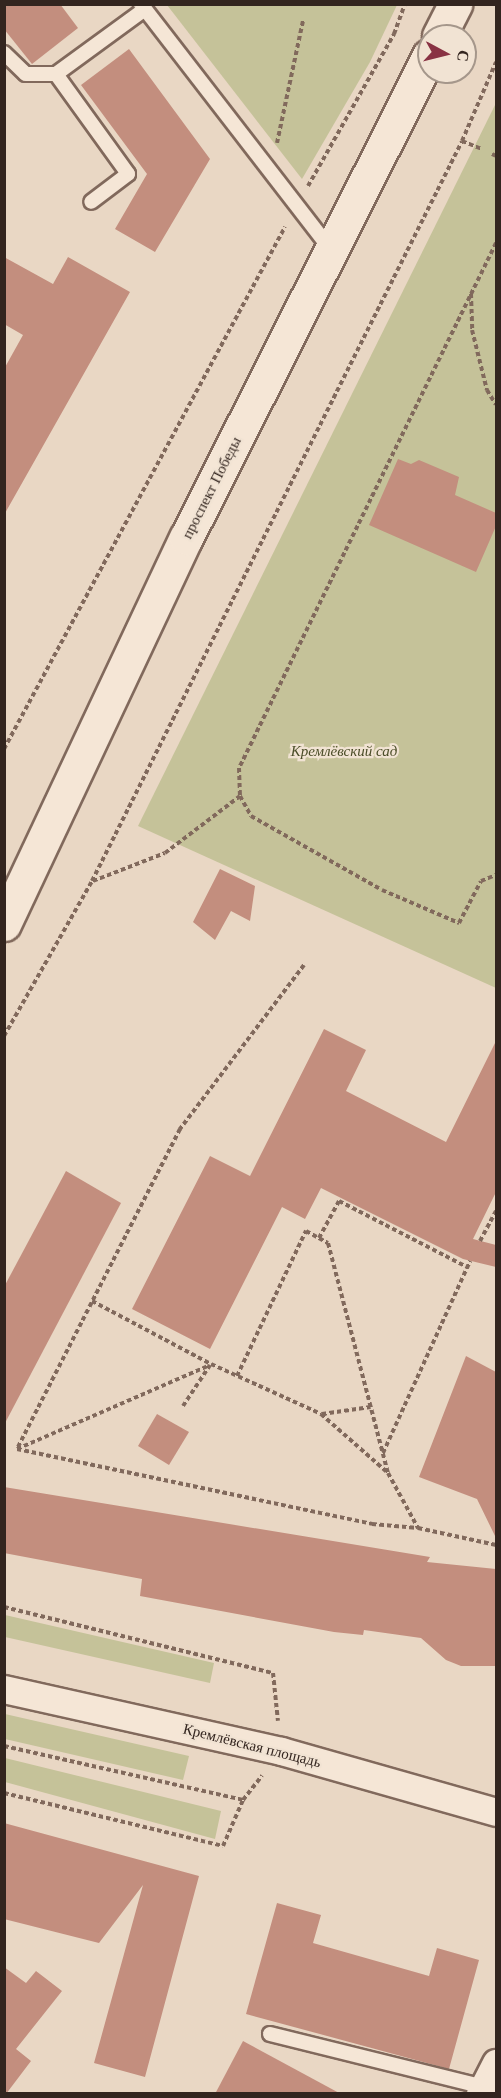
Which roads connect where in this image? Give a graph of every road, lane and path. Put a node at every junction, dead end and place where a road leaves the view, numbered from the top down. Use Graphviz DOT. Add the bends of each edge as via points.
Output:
graph roads {
  1 [pos="405,4"];
  2 [pos="455,4"];
  3 [pos="143,7"];
  4 [pos="303,21"];
  5 [pos="445,24"];
  6 [pos="4,53"];
  7 [pos="496,62"];
  8 [pos="56,74"];
  9 [pos="417,80"];
  10 [pos="462,141"];
  11 [pos="276,146"];
  12 [pos="482,149"];
  13 [pos="91,202"];
  14 [pos="296,207"];
  15 [pos="496,243"];
  16 [pos="332,251"];
  17 [pos="471,293"];
  18 [pos="496,405"];
  19 [pos="4,749"];
  20 [pos="240,796"];
  21 [pos="496,875"];
  22 [pos="92,881"];
  23 [pos="4,924"];
  24 [pos="304,965"];
  25 [pos="4,1036"];
  26 [pos="496,1211"];
  27 [pos="319,1238"];
  28 [pos="480,1240"];
  29 [pos="470,1261"];
  30 [pos="467,1268"];
  31 [pos="92,1301"];
  32 [pos="211,1364"];
  33 [pos="237,1376"];
  34 [pos="183,1406"];
  35 [pos="370,1407"];
  36 [pos="321,1414"];
  37 [pos="17,1449"];
  38 [pos="383,1454"];
  39 [pos="388,1473"];
  40 [pos="418,1528"];
  41 [pos="496,1545"];
  42 [pos="4,1607"];
  43 [pos="4,1689"];
  44 [pos="4,1746"];
  45 [pos="281,1752"];
  46 [pos="4,1793"];
  47 [pos="243,1800"];
  48 [pos="496,1812"];
  49 [pos="270,2034"];
  50 [pos="496,2063"];
  51 [pos="482,2090"];
  1 -- 14 [label="path" via="394,34"];
  2 -- 5 [label="main road"];
  3 -- 8 [label="lane"];
  3 -- 14 [label="lane"];
  4 -- 11 [label="path"];
  6 -- 8 [label="lane" via="26,74"];
  7 -- 10 [label="path"];
  8 -- 13 [label="lane" via="128,174"];
  9 -- 16 [label="main road, проспект Победы"];
  10 -- 12 [label="path"];
  10 -- 22 [label="path"];
  14 -- 16 [label="lane"];
  14 -- 19 [label="path"];
  15 -- 17 [label="path"];
  16 -- 23 [label="main road, проспект Победы" via="186,538"];
  17 -- 18 [label="path" via="472,330 486,390"];
  17 -- 20 [label="path" via="239,768"];
  20 -- 21 [label="path" via="251,816 382,890 459,923 481,881"];
  20 -- 22 [label="path" via="165,853"];
  22 -- 25 [label="path"];
  24 -- 31 [label="path" via="180,1129"];
  26 -- 28 [label="path"];
  27 -- 30 [label="path" via="339,1201"];
  27 -- 33 [label="path" via="306,1231"];
  27 -- 35 [label="path" via="328,1243"];
  29 -- 30 [label="path"];
  30 -- 38 [label="path"];
  31 -- 32 [label="path"];
  31 -- 37 [label="path"];
  32 -- 33 [label="path"];
  32 -- 34 [label="path"];
  32 -- 37 [label="path"];
  33 -- 36 [label="path"];
  35 -- 36 [label="path"];
  35 -- 38 [label="path"];
  36 -- 39 [label="path"];
  37 -- 40 [label="path" via="372,1524"];
  38 -- 39 [label="path"];
  39 -- 40 [label="path"];
  40 -- 41 [label="path"];
  42 -- 45 [label="path" via="273,1673"];
  43 -- 45 [label="street, Кремлёвская площадь"];
  44 -- 47 [label="path"];
  45 -- 47 [label="path"];
  45 -- 48 [label="street, Кремлёвская площадь"];
  46 -- 47 [label="path" via="223,1846"];
  49 -- 51 [label="lane"];
  50 -- 51 [label="street"];
}
